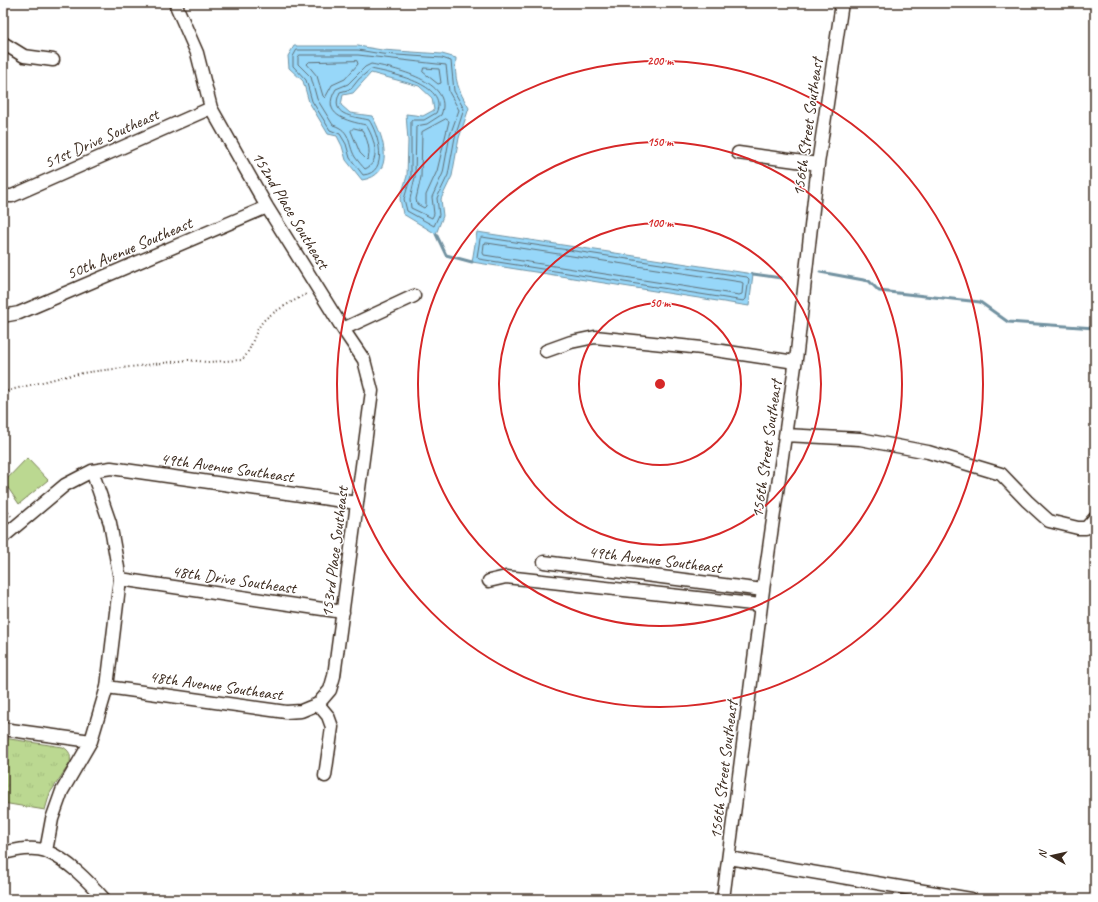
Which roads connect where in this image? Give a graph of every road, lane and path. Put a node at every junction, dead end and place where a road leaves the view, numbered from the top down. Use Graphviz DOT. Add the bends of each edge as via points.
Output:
graph roads {
  1 [pos="175,3"];
  2 [pos="842,3"];
  3 [pos="3,43"];
  4 [pos="53,60"];
  5 [pos="211,108"];
  6 [pos="738,153"];
  7 [pos="818,164"];
  8 [pos="3,196"];
  9 [pos="267,207"];
  10 [pos="317,287"];
  11 [pos="414,296"];
  12 [pos="3,316"];
  13 [pos="343,329"];
  14 [pos="546,351"];
  15 [pos="795,362"];
  16 [pos="3,392"];
  17 [pos="785,435"];
  18 [pos="92,471"];
  19 [pos="357,503"];
  20 [pos="1095,518"];
  21 [pos="3,537"];
  22 [pos="544,562"];
  23 [pos="120,579"];
  24 [pos="489,581"];
  25 [pos="763,590"];
  26 [pos="761,605"];
  27 [pos="343,612"];
  28 [pos="107,687"];
  29 [pos="318,704"];
  30 [pos="3,729"];
  31 [pos="91,741"];
  32 [pos="325,776"];
  33 [pos="46,851"];
  34 [pos="3,853"];
  35 [pos="729,858"];
  36 [pos="104,899"];
  37 [pos="723,899"];
  38 [pos="971,899"];
  1 -- 5 [label="street, 152nd Place Southeast" via="197,52"];
  2 -- 7 [label="street, 156th Street Southeast"];
  3 -- 4 [label="street" via="24,56"];
  5 -- 8 [label="street, 51st Drive Southeast" via="12,196"];
  5 -- 9 [label="street, 152nd Place Southeast"];
  6 -- 7 [label="street"];
  7 -- 15 [label="street, 156th Street Southeast"];
  9 -- 10 [label="street, 152nd Place Southeast"];
  9 -- 12 [label="street, 50th Avenue Southeast" via="19,313"];
  10 -- 13 [label="street, 152nd Place Southeast"];
  10 -- 16 [label="path" via="262,322 247,355 242,360 188,360 89,372"];
  11 -- 13 [label="street"];
  13 -- 19 [label="street, 153rd Place Southeast" via="364,360 372,391"];
  14 -- 15 [label="street" via="595,337 702,348"];
  15 -- 17 [label="street, 156th Street Southeast"];
  17 -- 20 [label="street" via="860,439 928,452 1001,474 1049,520 1086,528"];
  17 -- 25 [label="street, 156th Street Southeast"];
  18 -- 19 [label="street, 49th Avenue Southeast" via="111,468"];
  18 -- 21 [label="street" via="65,485"];
  18 -- 23 [label="street" via="110,523"];
  19 -- 27 [label="street, 153rd Place Southeast"];
  22 -- 25 [label="street, 49th Avenue Southeast"];
  23 -- 27 [label="street, 48th Drive Southeast"];
  23 -- 28 [label="street"];
  24 -- 26 [label="street" via="506,577"];
  25 -- 26 [label="street, 156th Street Southeast"];
  26 -- 35 [label="street, 156th Street Southeast"];
  27 -- 29 [label="street, 153rd Place Southeast" via="332,683 330,690"];
  28 -- 29 [label="street, 48th Avenue Southeast" via="286,712 301,711"];
  28 -- 31 [label="street"];
  29 -- 32 [label="street" via="328,716 332,727"];
  30 -- 31 [label="street"];
  31 -- 33 [label="street" via="62,791 52,819"];
  33 -- 34 [label="street" via="24,849"];
  33 -- 36 [label="street" via="82,874"];
  35 -- 37 [label="street, 156th Street Southeast"];
  35 -- 38 [label="street"];
}
